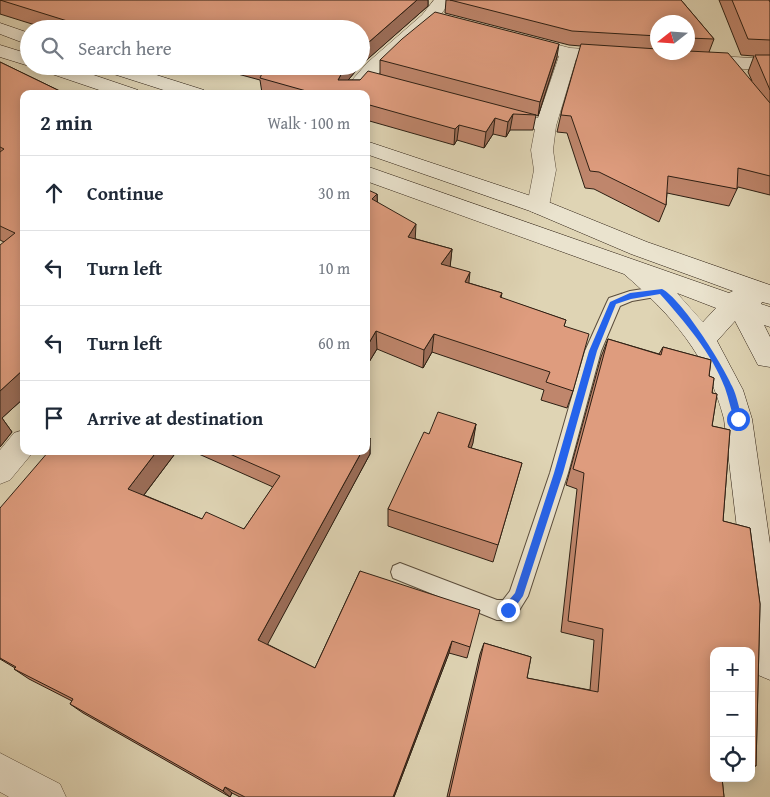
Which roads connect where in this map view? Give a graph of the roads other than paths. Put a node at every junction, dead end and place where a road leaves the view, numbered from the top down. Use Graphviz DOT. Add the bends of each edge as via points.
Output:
graph roads {
  1 [pos="438,8"];
  2 [pos="0,28"];
  3 [pos="502,35"];
  4 [pos="20,36"];
  5 [pos="0,51"];
  6 [pos="569,53"];
  7 [pos="20,57"];
  8 [pos="631,58"];
  9 [pos="679,60"];
  10 [pos="770,65"];
  11 [pos="370,70"];
  12 [pos="74,75"];
  13 [pos="137,75"];
  14 [pos="363,77"];
  15 [pos="382,82"];
  16 [pos="119,90"];
  17 [pos="184,90"];
  18 [pos="353,90"];
  19 [pos="479,108"];
  20 [pos="546,126"];
  21 [pos="370,148"];
  22 [pos="370,174"];
  23 [pos="538,206"];
  24 [pos="631,267"];
  25 [pos="725,280"];
  26 [pos="662,291"];
  27 [pos="767,294"];
  28 [pos="738,306"];
  29 [pos="770,317"];
  30 [pos="703,341"];
  31 [pos="769,364"];
  32 [pos="20,447"];
  33 [pos="0,471"];
  34 [pos="400,572"];
  35 [pos="770,663"];
  36 [pos="0,772"];
  37 [pos="47,797"];
  1 -- 11 [label="main road"];
  2 -- 4 [label="main road"];
  3 -- 6 [label="main road"];
  5 -- 7 [label="main road"];
  6 -- 8 [label="main road"];
  6 -- 20 [label="main road"];
  9 -- 10 [label="main road"];
  12 -- 16 [label="main road"];
  13 -- 17 [label="main road"];
  14 -- 15 [label="main road"];
  14 -- 18 [label="main road"];
  19 -- 20 [label="main road"];
  20 -- 23 [label="main road" via="542,150 545,170"];
  21 -- 23 [label="main road"];
  22 -- 24 [label="main road"];
  23 -- 25 [label="main road" via="622,242"];
  24 -- 26 [label="main road"];
  24 -- 28 [label="main road"];
  25 -- 27 [label="main road"];
  25 -- 28 [label="main road"];
  26 -- 30 [label="main road"];
  26 -- 34 [label="lane" via="614,302 593,351 559,473 518,596 508,610 497,610"];
  27 -- 28 [label="main road"];
  28 -- 29 [label="main road"];
  28 -- 30 [label="main road" via="724,315"];
  28 -- 31 [label="main road" via="754,330"];
  30 -- 35 [label="main road" via="729,386 738,419"];
  32 -- 33 [label="main road"];
  36 -- 37 [label="main road"];
}
